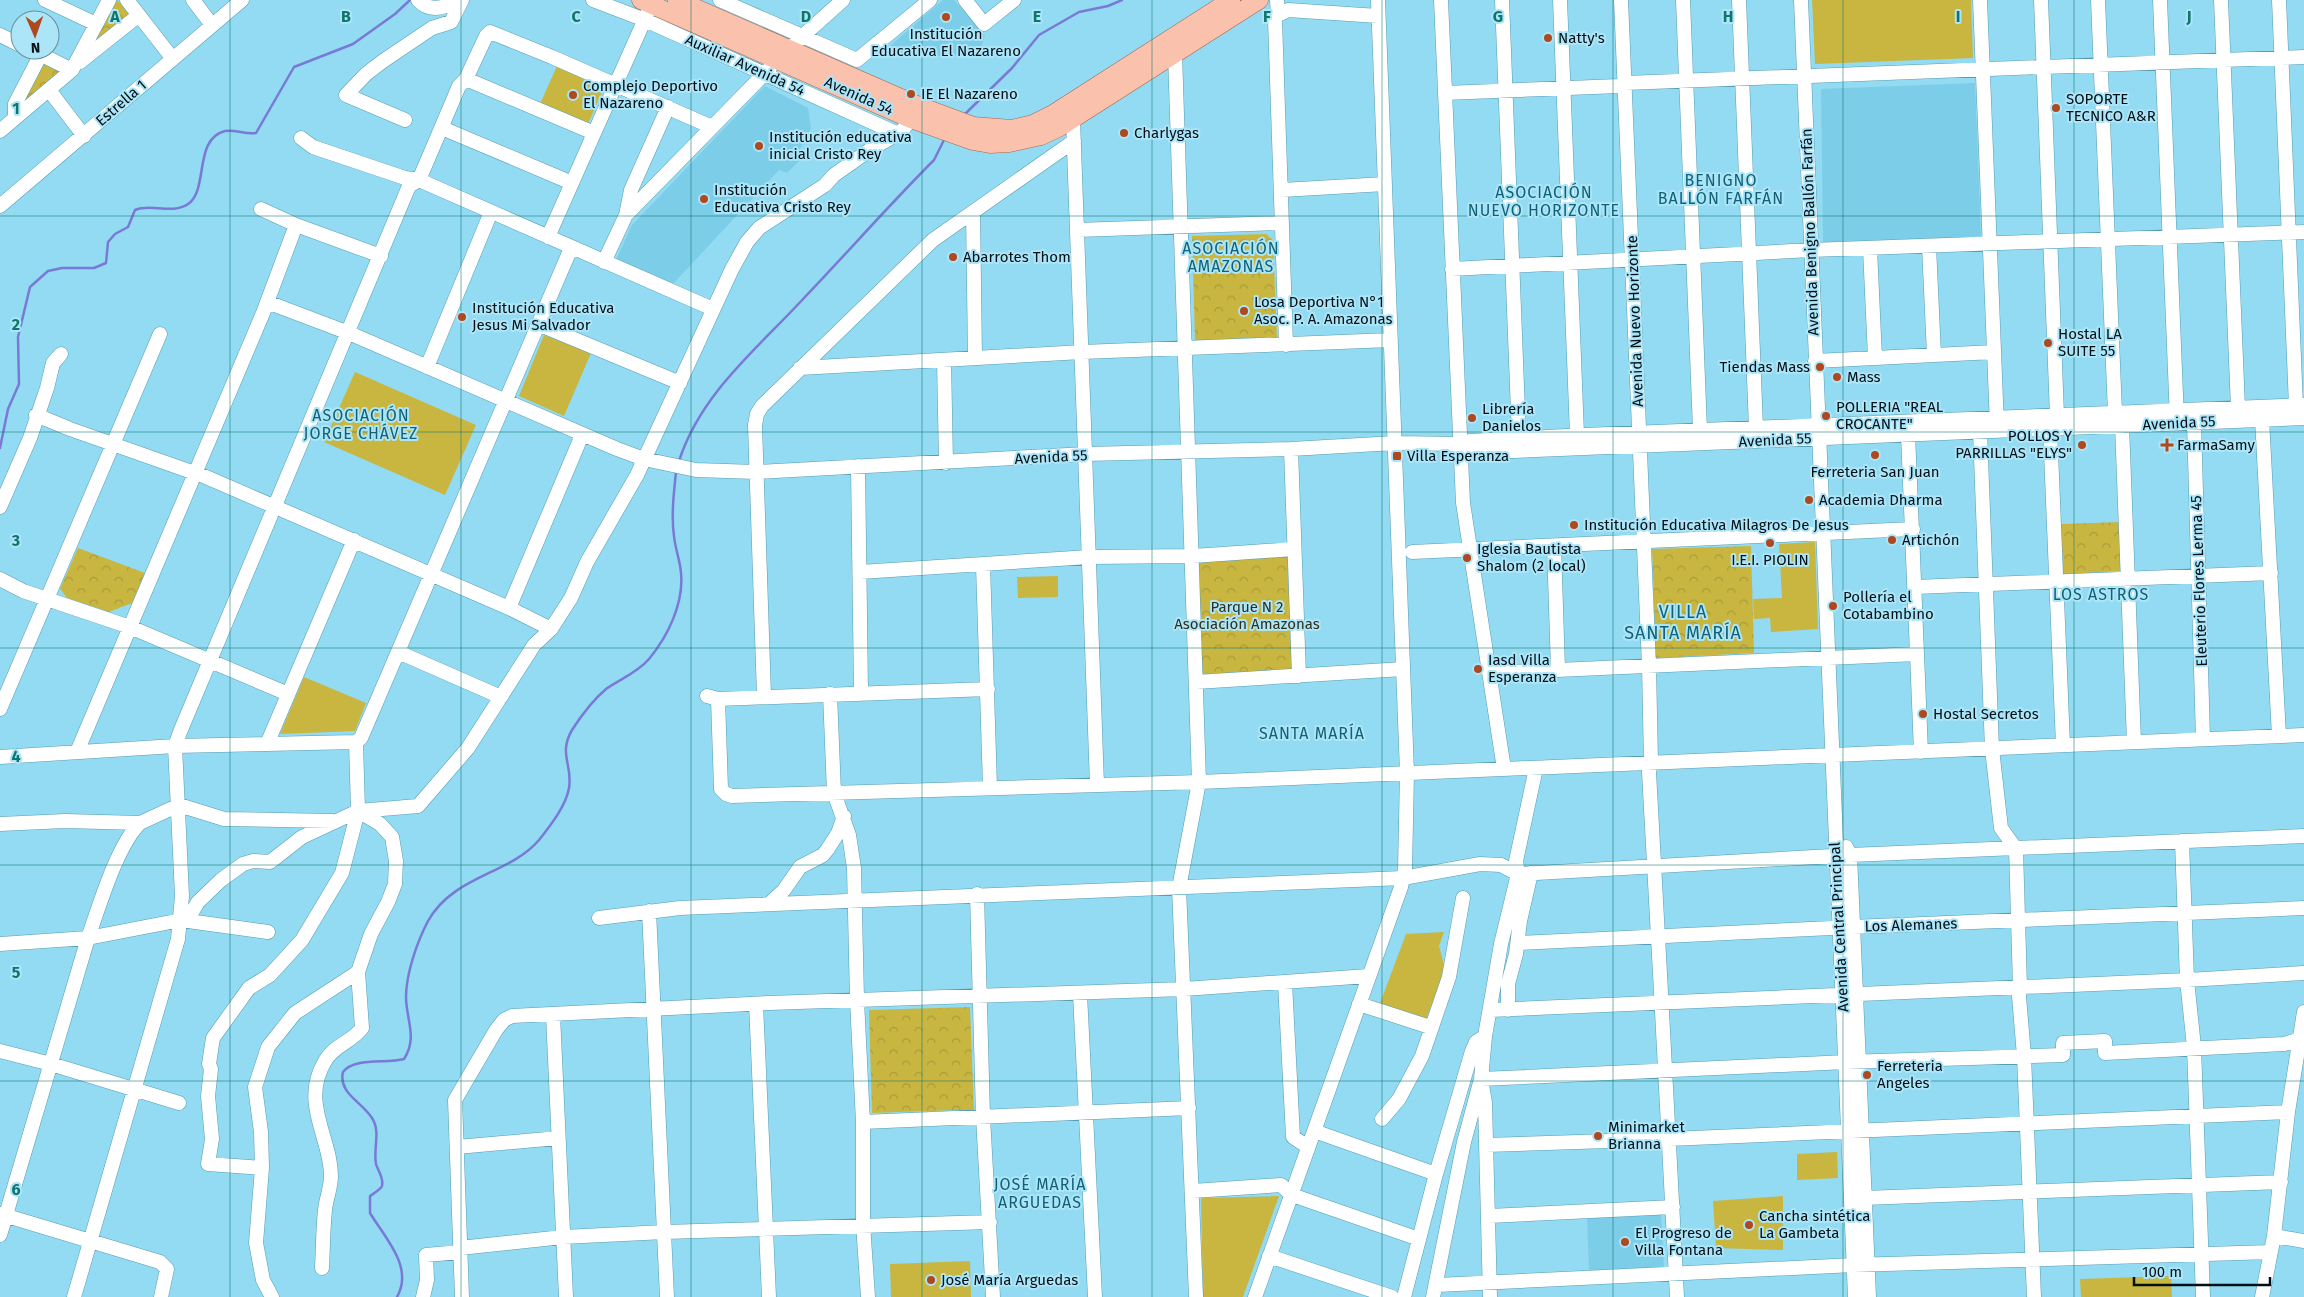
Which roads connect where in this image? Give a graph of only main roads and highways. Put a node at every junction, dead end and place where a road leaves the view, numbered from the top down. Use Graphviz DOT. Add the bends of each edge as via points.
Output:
graph roads {
  1 [pos="677,0"];
  2 [pos="1259,0"];
  3 [pos="1228,1"];
  4 [pos="647,6"];
  5 [pos="783,55"];
  1 -- 5 [label="main road, Avenida 54"];
  2 -- 5 [label="main road, Avenida 54" via="1074,120 1041,136 990,144 911,119"];
  3 -- 5 [label="main road, Avenida 54" via="1053,114 1033,124 1012,129 987,128 954,120"];
  4 -- 5 [label="main road, Avenida 54"];
}
